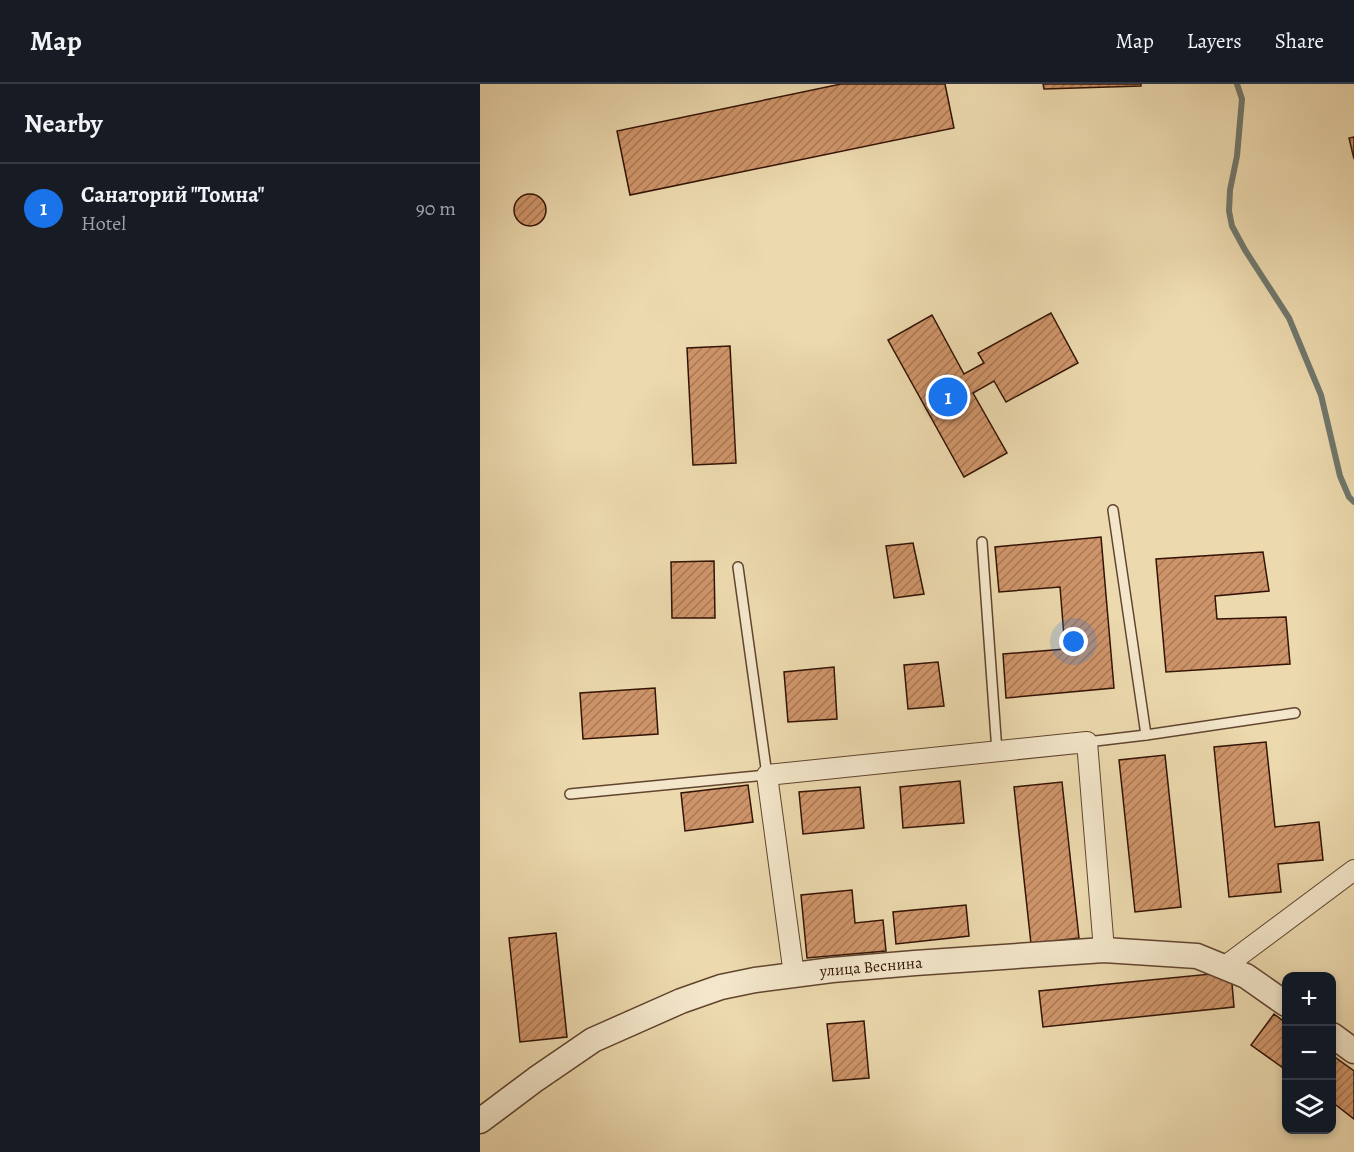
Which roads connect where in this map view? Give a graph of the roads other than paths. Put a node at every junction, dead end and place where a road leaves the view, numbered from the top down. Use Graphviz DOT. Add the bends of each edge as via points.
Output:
graph roads {
  1 [pos="1113,510"];
  2 [pos="982,542"];
  3 [pos="738,567"];
  4 [pos="1295,713"];
  5 [pos="1146,735"];
  6 [pos="1087,742"];
  7 [pos="997,752"];
  8 [pos="766,775"];
  9 [pos="570,794"];
  10 [pos="1354,870"];
  11 [pos="1104,950"];
  12 [pos="1224,967"];
  13 [pos="794,975"];
  14 [pos="1282,1001"];
  15 [pos="1336,1038"];
  16 [pos="1354,1051"];
  17 [pos="480,1121"];
  1 -- 5 [label="lane"];
  2 -- 7 [label="lane"];
  3 -- 8 [label="lane"];
  4 -- 5 [label="lane"];
  5 -- 6 [label="lane"];
  6 -- 7 [label="street"];
  6 -- 11 [label="street"];
  7 -- 8 [label="street"];
  8 -- 9 [label="lane"];
  8 -- 13 [label="street"];
  10 -- 12 [label="street"];
  11 -- 12 [label="street, улица Веснина" via="1197,956"];
  11 -- 13 [label="street, улица Веснина"];
  12 -- 14 [label="street, улица Веснина" via="1246,976"];
  13 -- 17 [label="street, улица Веснина" via="721,987 592,1040"];
  15 -- 16 [label="street"];
}
